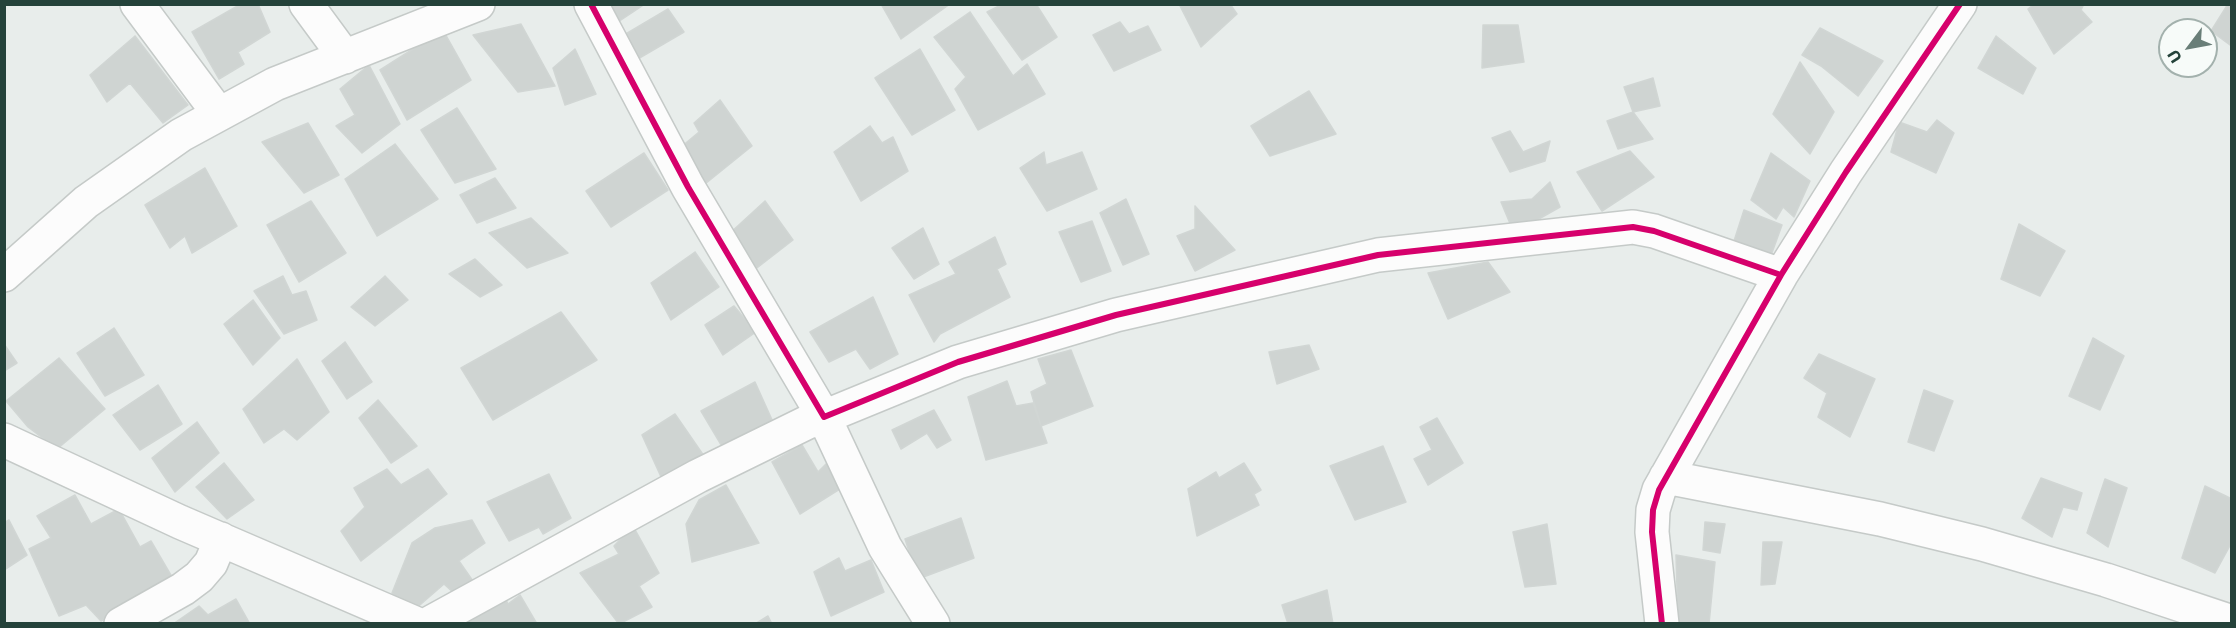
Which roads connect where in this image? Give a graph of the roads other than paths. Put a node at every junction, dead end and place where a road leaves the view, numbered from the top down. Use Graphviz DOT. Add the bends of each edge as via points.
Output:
graph roads {
  1 [pos="137,4"];
  2 [pos="306,4"];
  3 [pos="478,4"];
  4 [pos="591,4"];
  5 [pos="1960,4"];
  6 [pos="345,57"];
  7 [pos="219,114"];
  8 [pos="4,275"];
  9 [pos="1781,275"];
  10 [pos="824,417"];
  11 [pos="4,440"];
  12 [pos="1666,477"];
  13 [pos="221,539"];
  14 [pos="2232,622"];
  15 [pos="121,624"];
  16 [pos="417,624"];
  17 [pos="428,624"];
  18 [pos="933,624"];
  19 [pos="1662,624"];
  1 -- 7 [label="street"];
  2 -- 6 [label="street"];
  3 -- 6 [label="street"];
  4 -- 10 [label="street" via="688,187"];
  5 -- 9 [label="street"];
  6 -- 7 [label="street" via="275,84"];
  7 -- 8 [label="street" via="181,135 86,202"];
  9 -- 10 [label="street" via="1633,227 1378,255 1116,315 958,362"];
  9 -- 12 [label="street"];
  10 -- 17 [label="street" via="698,476"];
  10 -- 18 [label="street" via="885,547"];
  11 -- 13 [label="street"];
  12 -- 14 [label="street" via="1880,519 1982,544"];
  12 -- 19 [label="street" via="1653,510 1652,532"];
  13 -- 15 [label="street" via="211,563 199,577"];
  13 -- 16 [label="street"];
}
